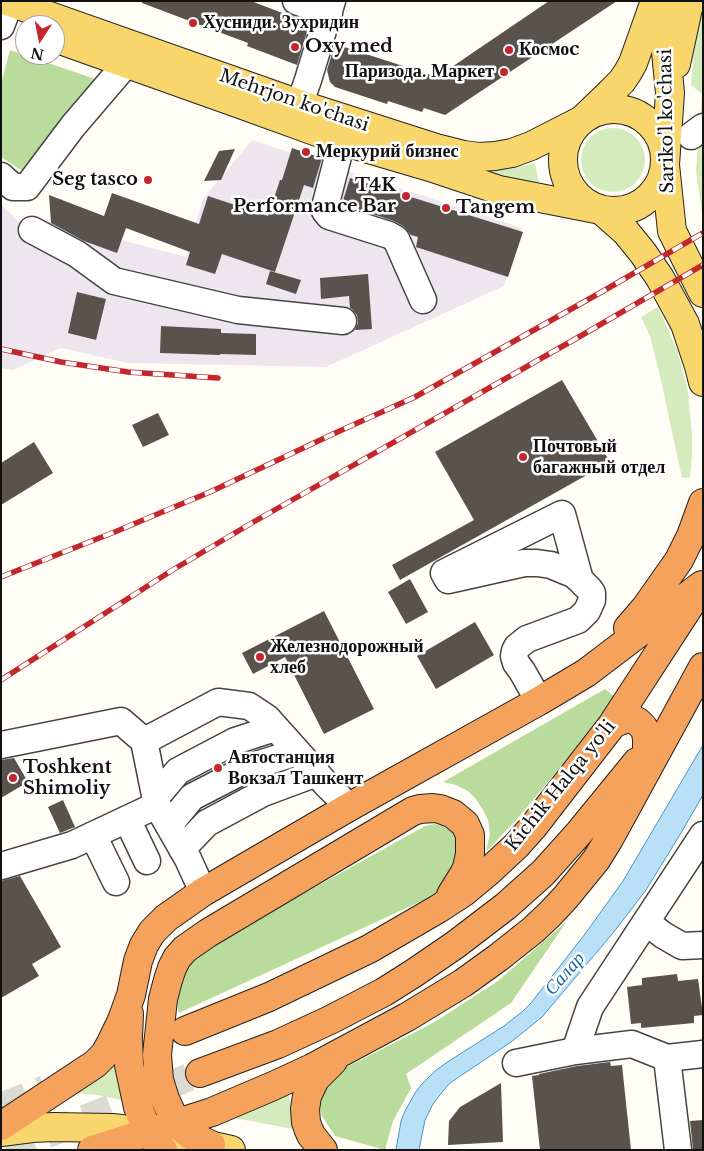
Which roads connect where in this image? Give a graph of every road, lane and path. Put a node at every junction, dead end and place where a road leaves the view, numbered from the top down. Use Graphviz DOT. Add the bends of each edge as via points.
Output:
graph roads {
  1 [pos="296,1"];
  2 [pos="655,1"];
  3 [pos="661,1"];
  4 [pos="690,1"];
  5 [pos="330,7"];
  6 [pos="8,16"];
  7 [pos="65,42"];
  8 [pos="126,64"];
  9 [pos="670,93"];
  10 [pos="296,114"];
  11 [pos="582,120"];
  12 [pos="342,141"];
  13 [pos="665,165"];
  14 [pos="1,176"];
  15 [pos="601,210"];
  16 [pos="32,230"];
  17 [pos="703,293"];
  18 [pos="423,300"];
  19 [pos="343,321"];
  20 [pos="703,382"];
  21 [pos="703,502"];
  22 [pos="580,580"];
  23 [pos="702,585"];
  24 [pos="703,663"];
  25 [pos="703,667"];
  26 [pos="586,673"];
  27 [pos="539,701"];
  28 [pos="612,726"];
  29 [pos="144,741"];
  30 [pos="1,745"];
  31 [pos="292,746"];
  32 [pos="647,748"];
  33 [pos="349,807"];
  34 [pos="165,815"];
  35 [pos="127,819"];
  36 [pos="94,835"];
  37 [pos="702,837"];
  38 [pos="147,861"];
  39 [pos="1,866"];
  40 [pos="116,882"];
  41 [pos="203,892"];
  42 [pos="438,909"];
  43 [pos="646,922"];
  44 [pos="703,945"];
  45 [pos="130,995"];
  46 [pos="185,1031"];
  47 [pos="367,1038"];
  48 [pos="575,1051"];
  49 [pos="703,1054"];
  50 [pos="667,1058"];
  51 [pos="516,1063"];
  52 [pos="200,1073"];
  53 [pos="176,1123"];
  54 [pos="1,1126"];
  55 [pos="32,1128"];
  56 [pos="1,1132"];
  57 [pos="156,1141"];
  58 [pos="221,1148"];
  59 [pos="49,1150"];
  60 [pos="92,1150"];
  61 [pos="323,1150"];
  62 [pos="678,1150"];
  1 -- 5 [label="lane"];
  2 -- 11 [label="main road, Sariko'l ko'chasi" via="628,72"];
  3 -- 9 [label="main road, Sariko'l ko'chasi"];
  4 -- 9 [label="main road"];
  5 -- 10 [label="lane"];
  6 -- 10 [label="main road, Mehrjon ko'chasi"];
  7 -- 8 [label="main road, Mehrjon ko'chasi"];
  8 -- 10 [label="main road, Mehrjon ko'chasi" via="243,104"];
  8 -- 14 [label="lane" via="27,187 13,187"];
  9 -- 13 [label="main road, Sariko'l ko'chasi"];
  10 -- 11 [label="main road, Mehrjon ko'chasi" via="479,157 512,153"];
  10 -- 12 [label="main road, Mehrjon ko'chasi"];
  11 -- 13 [label="main road" via="596,112 612,109 628,111 644,119 656,132 663,148"];
  11 -- 15 [label="main road" via="564,146 562,163 574,192"];
  12 -- 15 [label="main road, Mehrjon ko'chasi" via="499,190"];
  12 -- 18 [label="lane" via="325,211 329,216 396,239"];
  13 -- 15 [label="main road" via="660,182 650,196 635,206 618,211"];
  13 -- 17 [label="main road, Sariko'l ko'chasi" via="672,232"];
  15 -- 20 [label="main road" via="626,232 660,278 684,324"];
  16 -- 19 [label="lane" via="77,254 114,281 238,310"];
  21 -- 26 [label="highway" via="692,536 672,571"];
  22 -- 22 [label="lane" via="562,514 444,573 448,580 524,563 551,565"];
  22 -- 27 [label="lane" via="589,588 592,597 586,613 572,623 527,639 515,651 516,663"];
  23 -- 26 [label="highway"];
  23 -- 28 [label="highway, Kichik Halqa yo'li"];
  24 -- 32 [label="highway"];
  25 -- 47 [label="highway" via="609,839 565,898 533,930 481,971"];
  26 -- 27 [label="highway"];
  27 -- 33 [label="highway"];
  28 -- 32 [label="highway" via="626,719 638,722 646,732"];
  28 -- 42 [label="highway, Kichik Halqa yo'li" via="516,846 464,892"];
  29 -- 30 [label="lane" via="122,721"];
  29 -- 31 [label="lane" via="218,702 249,706"];
  29 -- 34 [label="lane"];
  31 -- 33 [label="lane"];
  31 -- 34 [label="lane" via="243,754 185,784"];
  31 -- 34 [label="lane" via="263,793 207,823"];
  31 -- 34 [label="lane" via="228,728 171,758"];
  32 -- 52 [label="highway" via="543,873 455,945 384,992 330,1020 278,1044"];
  33 -- 41 [label="highway"];
  34 -- 35 [label="lane"];
  34 -- 41 [label="lane"];
  35 -- 36 [label="lane"];
  35 -- 38 [label="lane"];
  36 -- 39 [label="lane" via="72,845"];
  36 -- 40 [label="lane"];
  37 -- 43 [label="lane"];
  41 -- 45 [label="highway" via="166,918 148,938 138,961"];
  42 -- 46 [label="highway, Kichik Halqa yo'li" via="340,964"];
  42 -- 53 [label="highway" via="464,874 470,854 470,835 465,824 453,814 440,809 420,809 196,941 177,958 172,968 164,999 157,1055 162,1089"];
  43 -- 44 [label="lane" via="682,946"];
  43 -- 48 [label="lane" via="590,1006"];
  45 -- 54 [label="highway" via="112,1043 102,1058"];
  45 -- 57 [label="highway" via="129,1065 138,1107"];
  47 -- 53 [label="highway" via="273,1086 212,1112"];
  47 -- 61 [label="highway" via="327,1066 315,1079 307,1096 306,1122 311,1136"];
  48 -- 50 [label="lane" via="632,1044"];
  48 -- 51 [label="lane"];
  49 -- 50 [label="lane"];
  50 -- 62 [label="lane"];
  53 -- 57 [label="highway"];
  53 -- 58 [label="highway" via="192,1136"];
  55 -- 56 [label="main road"];
  55 -- 57 [label="main road" via="112,1128"];
  55 -- 59 [label="main road" via="47,1134 51,1144"];
  57 -- 58 [label="main road"];
  57 -- 60 [label="highway"];
}
